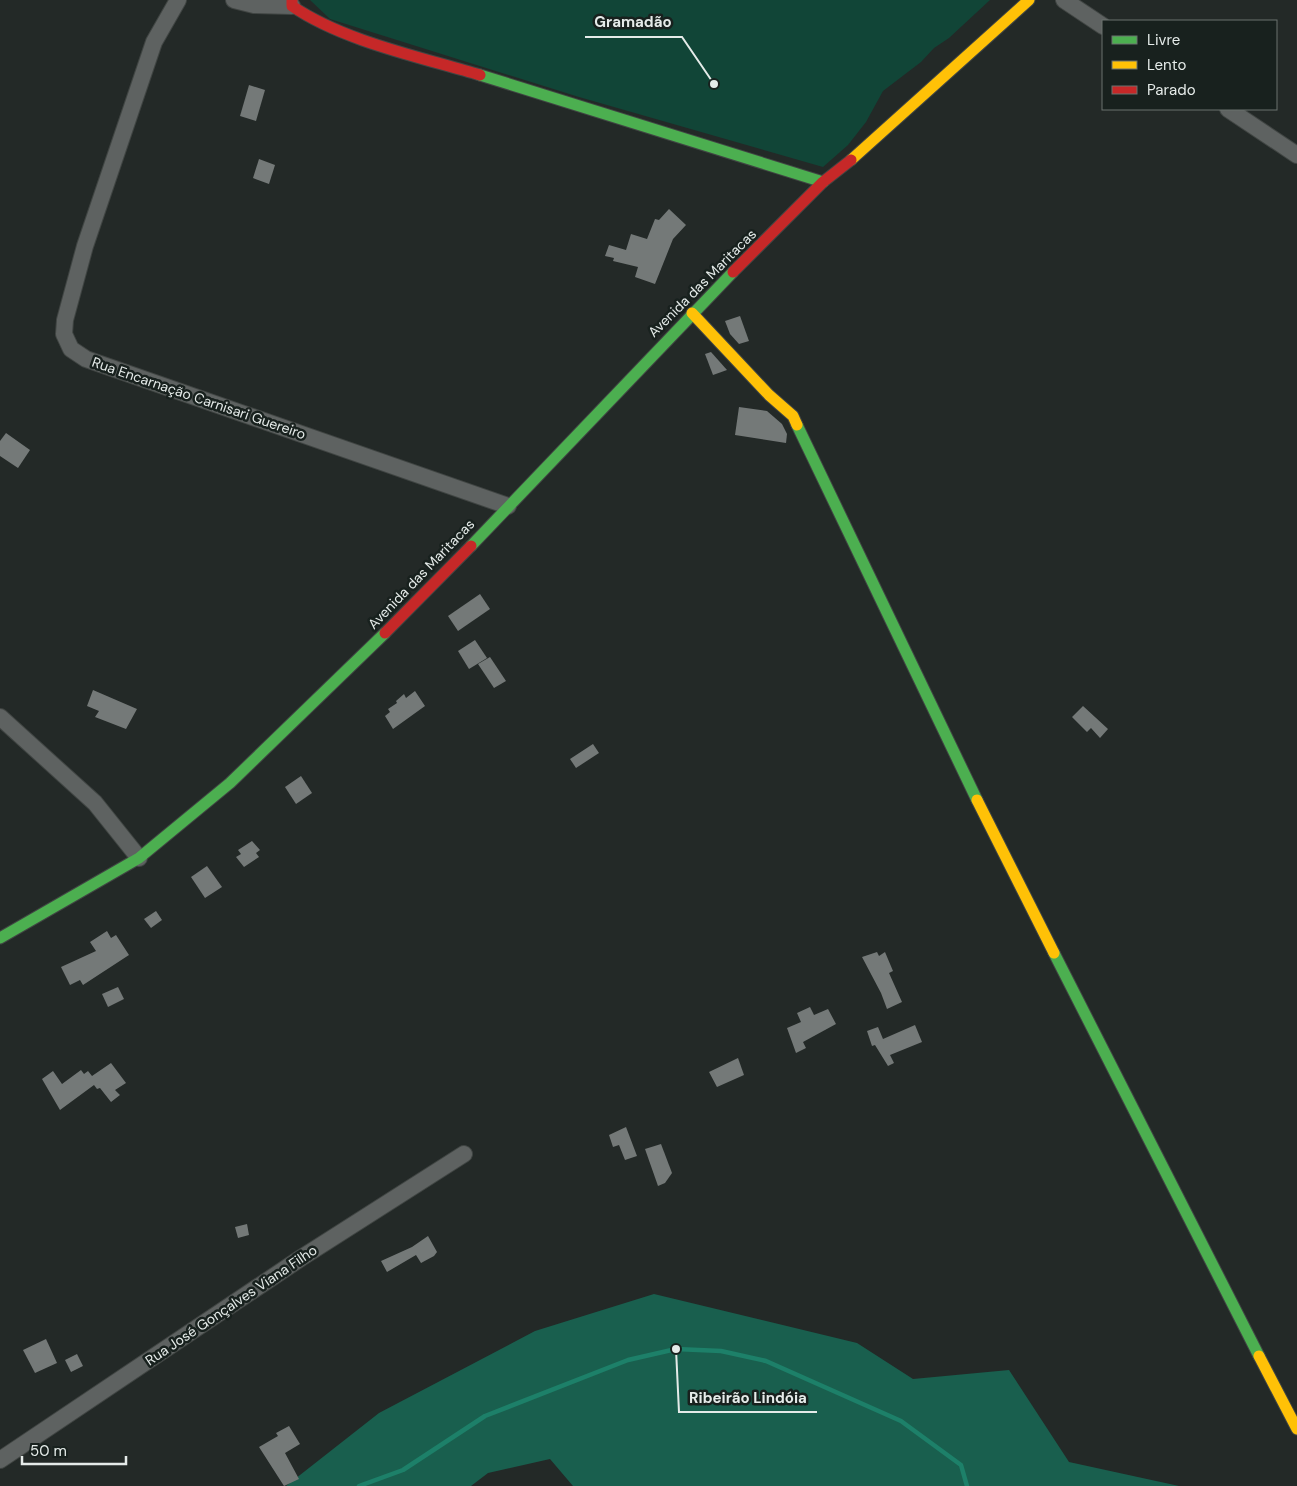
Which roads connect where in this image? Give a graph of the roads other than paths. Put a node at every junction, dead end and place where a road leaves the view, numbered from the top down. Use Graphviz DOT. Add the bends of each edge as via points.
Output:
graph roads {
  1 [pos="178,0"];
  2 [pos="234,0"];
  3 [pos="1029,0"];
  4 [pos="1064,0"];
  5 [pos="292,3"];
  6 [pos="1102,25"];
  7 [pos="1230,110"];
  8 [pos="1297,155"];
  9 [pos="823,182"];
  10 [pos="692,313"];
  11 [pos="508,506"];
  12 [pos="0,716"];
  13 [pos="139,858"];
  14 [pos="0,938"];
  15 [pos="464,1154"];
  16 [pos="1297,1429"];
  17 [pos="0,1460"];
  1 -- 11 [label="street, Rua Encarnação Carnisari Guereiro" via="154,42 85,246 64,320 64,334 71,349 96,362"];
  2 -- 5 [label="street" via="254,6"];
  3 -- 9 [label="street, Avenida das Maritacas" via="938,84"];
  4 -- 6 [label="street"];
  5 -- 9 [label="street" via="311,19 334,30"];
  7 -- 8 [label="street"];
  9 -- 10 [label="street, Avenida das Maritacas"];
  10 -- 11 [label="street, Avenida das Maritacas"];
  10 -- 16 [label="street" via="792,416 990,828"];
  11 -- 13 [label="street, Avenida das Maritacas" via="369,650 230,783"];
  12 -- 13 [label="street" via="95,803"];
  13 -- 14 [label="street, Avenida das Maritacas"];
  15 -- 17 [label="street, Rua José Gonçalves Viana Filho" via="300,1258"];
}
